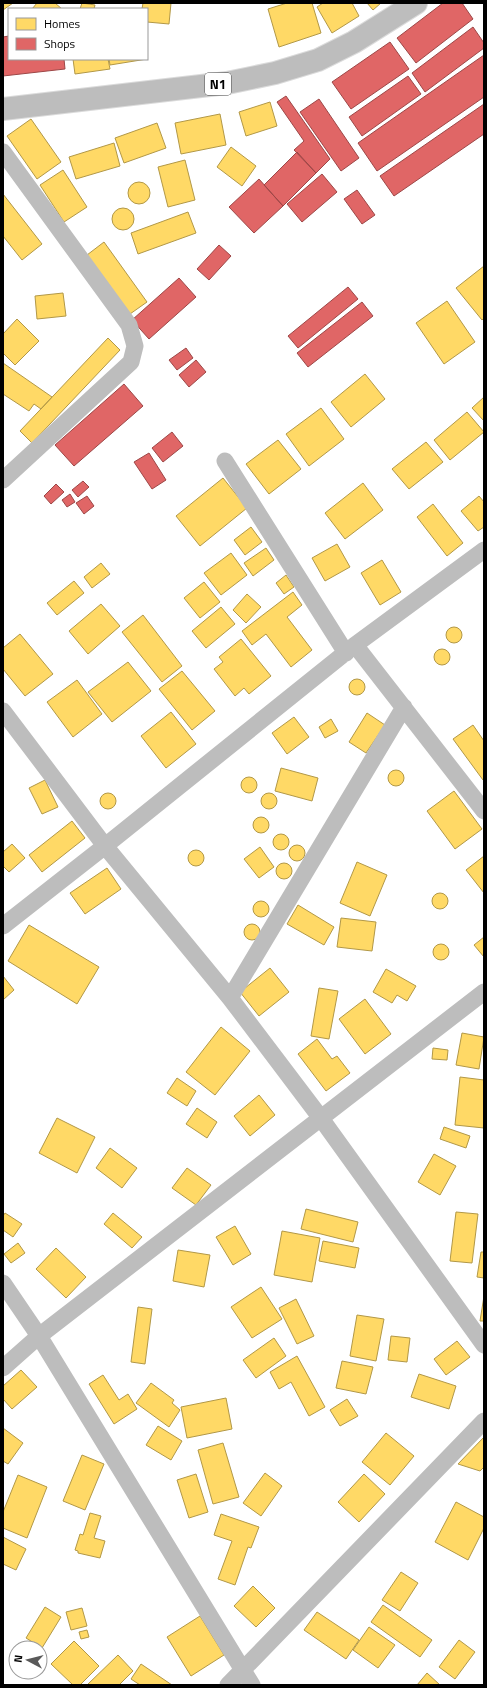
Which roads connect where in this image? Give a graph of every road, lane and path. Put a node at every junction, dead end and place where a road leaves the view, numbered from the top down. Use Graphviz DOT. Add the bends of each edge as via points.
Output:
graph roads {
  1 [pos="416,3"];
  2 [pos="3,109"];
  3 [pos="3,152"];
  4 [pos="225,461"];
  5 [pos="3,480"];
  6 [pos="484,550"];
  7 [pos="351,649"];
  8 [pos="404,707"];
  9 [pos="3,711"];
  10 [pos="484,811"];
  11 [pos="105,846"];
  12 [pos="3,926"];
  13 [pos="484,992"];
  14 [pos="230,998"];
  15 [pos="320,1117"];
  16 [pos="3,1283"];
  17 [pos="39,1336"];
  18 [pos="484,1344"];
  19 [pos="3,1368"];
  20 [pos="484,1420"];
  21 [pos="243,1670"];
  22 [pos="228,1685"];
  23 [pos="252,1685"];
  1 -- 2 [label="highway, N1" via="361,38 318,60 275,73 227,83"];
  3 -- 5 [label="street" via="129,325 135,346 131,362"];
  4 -- 7 [label="street"];
  6 -- 7 [label="street"];
  7 -- 8 [label="street"];
  7 -- 11 [label="street"];
  8 -- 10 [label="street"];
  8 -- 14 [label="street"];
  9 -- 11 [label="street"];
  11 -- 12 [label="street"];
  11 -- 14 [label="street"];
  13 -- 15 [label="street"];
  14 -- 15 [label="street"];
  15 -- 17 [label="street"];
  15 -- 18 [label="street"];
  16 -- 17 [label="street"];
  17 -- 19 [label="street"];
  17 -- 21 [label="street"];
  20 -- 21 [label="street"];
  21 -- 22 [label="street"];
  21 -- 23 [label="street"];
}
